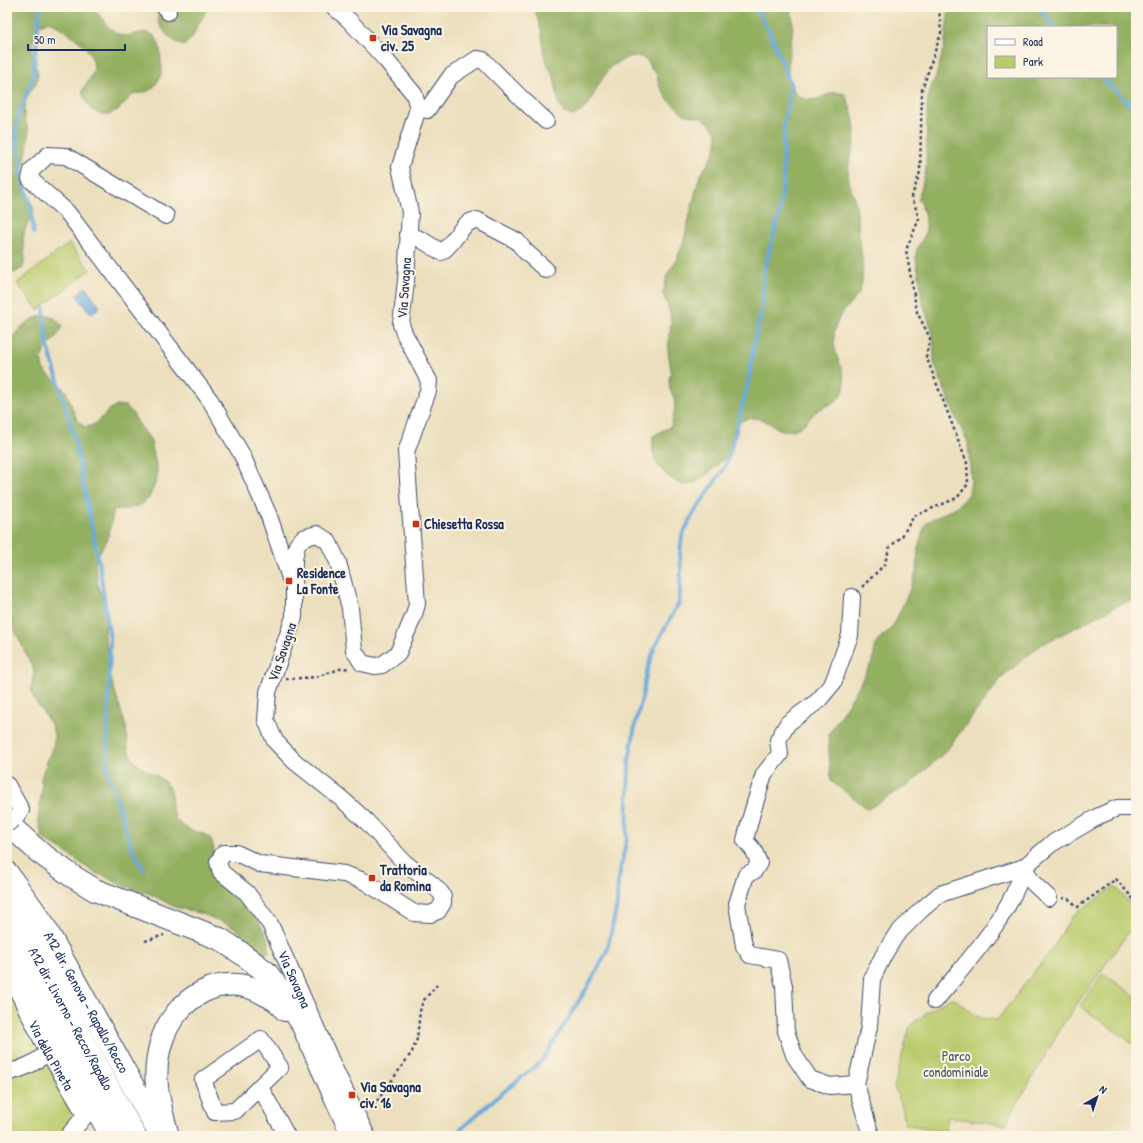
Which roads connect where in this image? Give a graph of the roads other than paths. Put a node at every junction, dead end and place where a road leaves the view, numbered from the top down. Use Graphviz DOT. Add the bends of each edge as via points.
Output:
graph roads {
  1 [pos="334,7"];
  2 [pos="418,108"];
  3 [pos="546,121"];
  4 [pos="166,216"];
  5 [pos="408,234"];
  6 [pos="546,270"];
  7 [pos="294,589"];
  8 [pos="852,597"];
  9 [pos="7,785"];
  10 [pos="1136,808"];
  11 [pos="9,822"];
  12 [pos="1024,866"];
  13 [pos="7,873"];
  14 [pos="1049,898"];
  15 [pos="7,902"];
  16 [pos="7,939"];
  17 [pos="7,970"];
  18 [pos="935,1001"];
  19 [pos="48,1052"];
  20 [pos="7,1073"];
  21 [pos="856,1084"];
  22 [pos="260,1087"];
  23 [pos="68,1136"];
  24 [pos="111,1136"];
  25 [pos="135,1136"];
  26 [pos="161,1136"];
  27 [pos="168,1136"];
  28 [pos="287,1136"];
  29 [pos="346,1136"];
  30 [pos="367,1136"];
  31 [pos="871,1136"];
  1 -- 2 [label="street" via="350,20 386,60 414,94"];
  2 -- 3 [label="street" via="427,110 450,76 477,59 483,60"];
  2 -- 5 [label="street, Via Savagna" via="400,167 410,212"];
  4 -- 7 [label="street" via="66,156 48,155 32,170 30,179 67,212 210,400 242,455 269,516"];
  5 -- 6 [label="street" via="441,252 466,224 477,220 517,241 525,252"];
  5 -- 7 [label="street, Via Savagna" via="402,324 404,333 429,381 428,391 406,452 417,604 414,615 398,652 382,665 362,663 354,650 350,608 338,562 328,541 317,534 303,538 296,545"];
  7 -- 30 [label="street, Via Savagna" via="294,618 268,692 266,720 275,741 294,761 367,822 404,862 433,885 443,898 443,903 438,911 430,914 414,913 364,882 344,874 260,864 236,853 224,853 218,862 221,872 247,893 270,924"];
  8 -- 21 [label="street" via="850,635 833,683 818,701 788,724 778,740 780,754 764,774 745,840 759,863 754,871 746,875 738,904 744,946 750,955 778,960 784,986 786,1031 794,1055 810,1079 830,1086"];
  9 -- 11 [label="street" via="21,810"];
  10 -- 12 [label="street" via="1117,808 1099,816 1050,844"];
  11 -- 29 [label="highway" via="39,852 72,876 96,890 220,939 266,972 301,1022"];
  12 -- 14 [label="street" via="1032,882"];
  12 -- 18 [label="street" via="1020,882 1009,905"];
  12 -- 21 [label="street" via="940,894 896,935 872,978 869,1027"];
  13 -- 26 [label="highway, A12 dir. Genova - Rapallo/Recco" via="42,922"];
  15 -- 25 [label="highway, A12 dir. Livorno - Recco/Rapallo"];
  16 -- 24 [label="highway"];
  17 -- 19 [label="street, Via della Pineta"];
  19 -- 20 [label="street" via="35,1062"];
  19 -- 23 [label="street, Via della Pineta" via="85,1116"];
  21 -- 31 [label="street"];
  22 -- 22 [label="street" via="280,1067 261,1039 203,1080 215,1112 235,1111"];
  22 -- 28 [label="street"];
  27 -- 29 [label="highway" via="155,1084 161,1042 171,1019 186,1002 205,990 226,984 241,985 260,991 281,1004 292,1019"];
}
